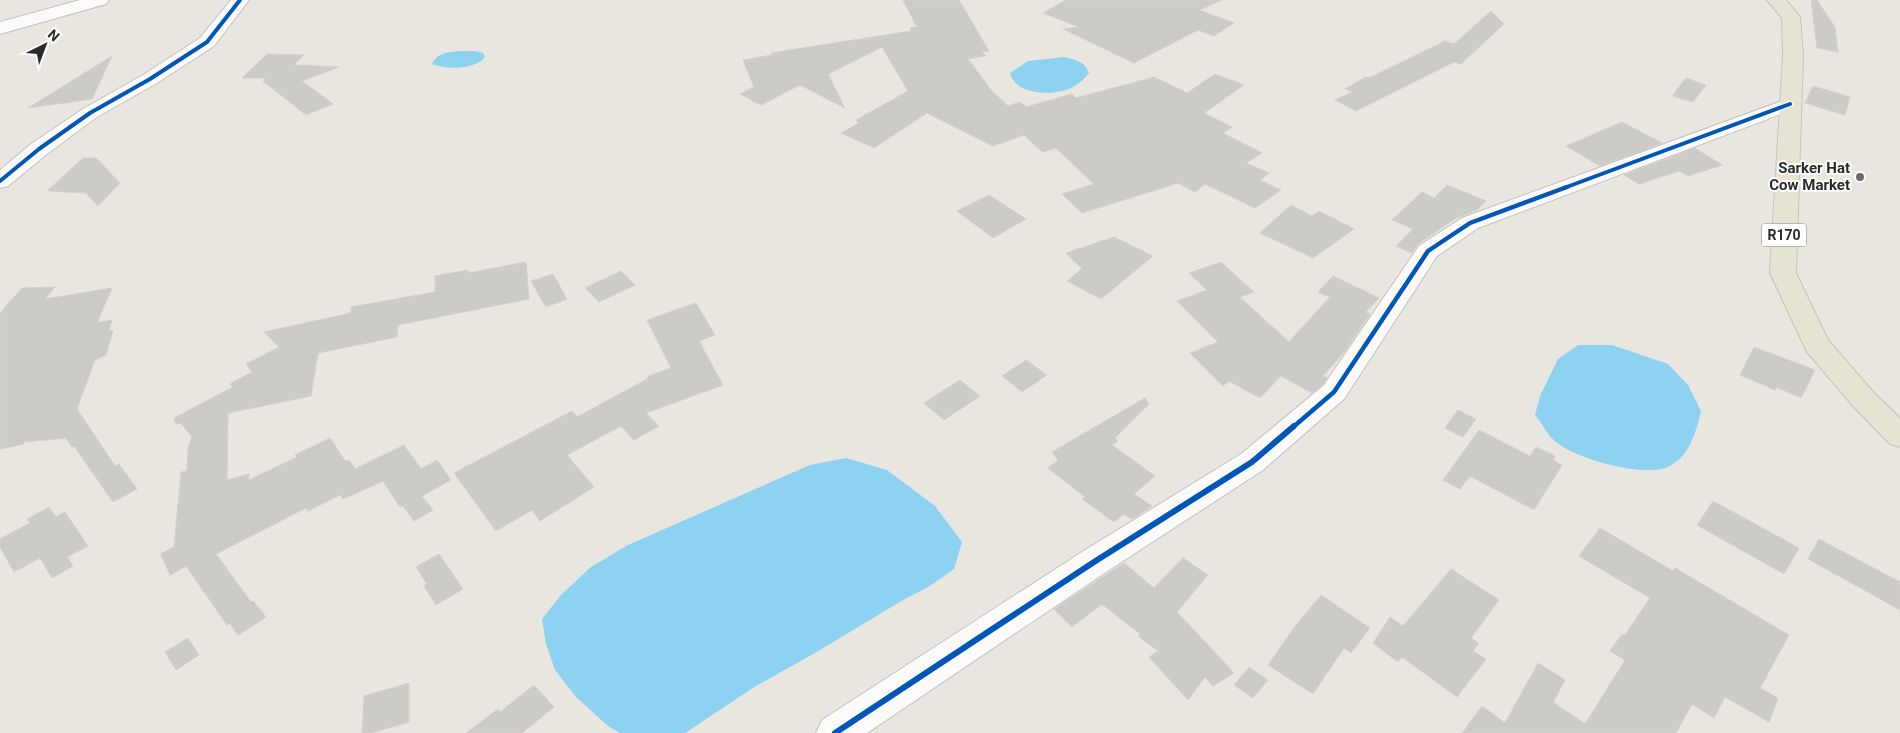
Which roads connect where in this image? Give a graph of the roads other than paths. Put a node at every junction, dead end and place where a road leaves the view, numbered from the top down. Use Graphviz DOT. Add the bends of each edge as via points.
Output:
graph roads {
  1 [pos="100,0"];
  2 [pos="240,0"];
  3 [pos="1776,0"];
  4 [pos="0,28"];
  5 [pos="1790,104"];
  6 [pos="0,181"];
  7 [pos="1900,436"];
  8 [pos="835,733"];
  1 -- 4 [label="street"];
  2 -- 6 [label="street" via="207,42 90,113"];
  3 -- 5 [label="main road, R170" via="1791,17"];
  5 -- 7 [label="main road, R170" via="1783,273 1817,345"];
  5 -- 8 [label="street" via="1470,223 1428,251 1334,392 1252,462"];
}
